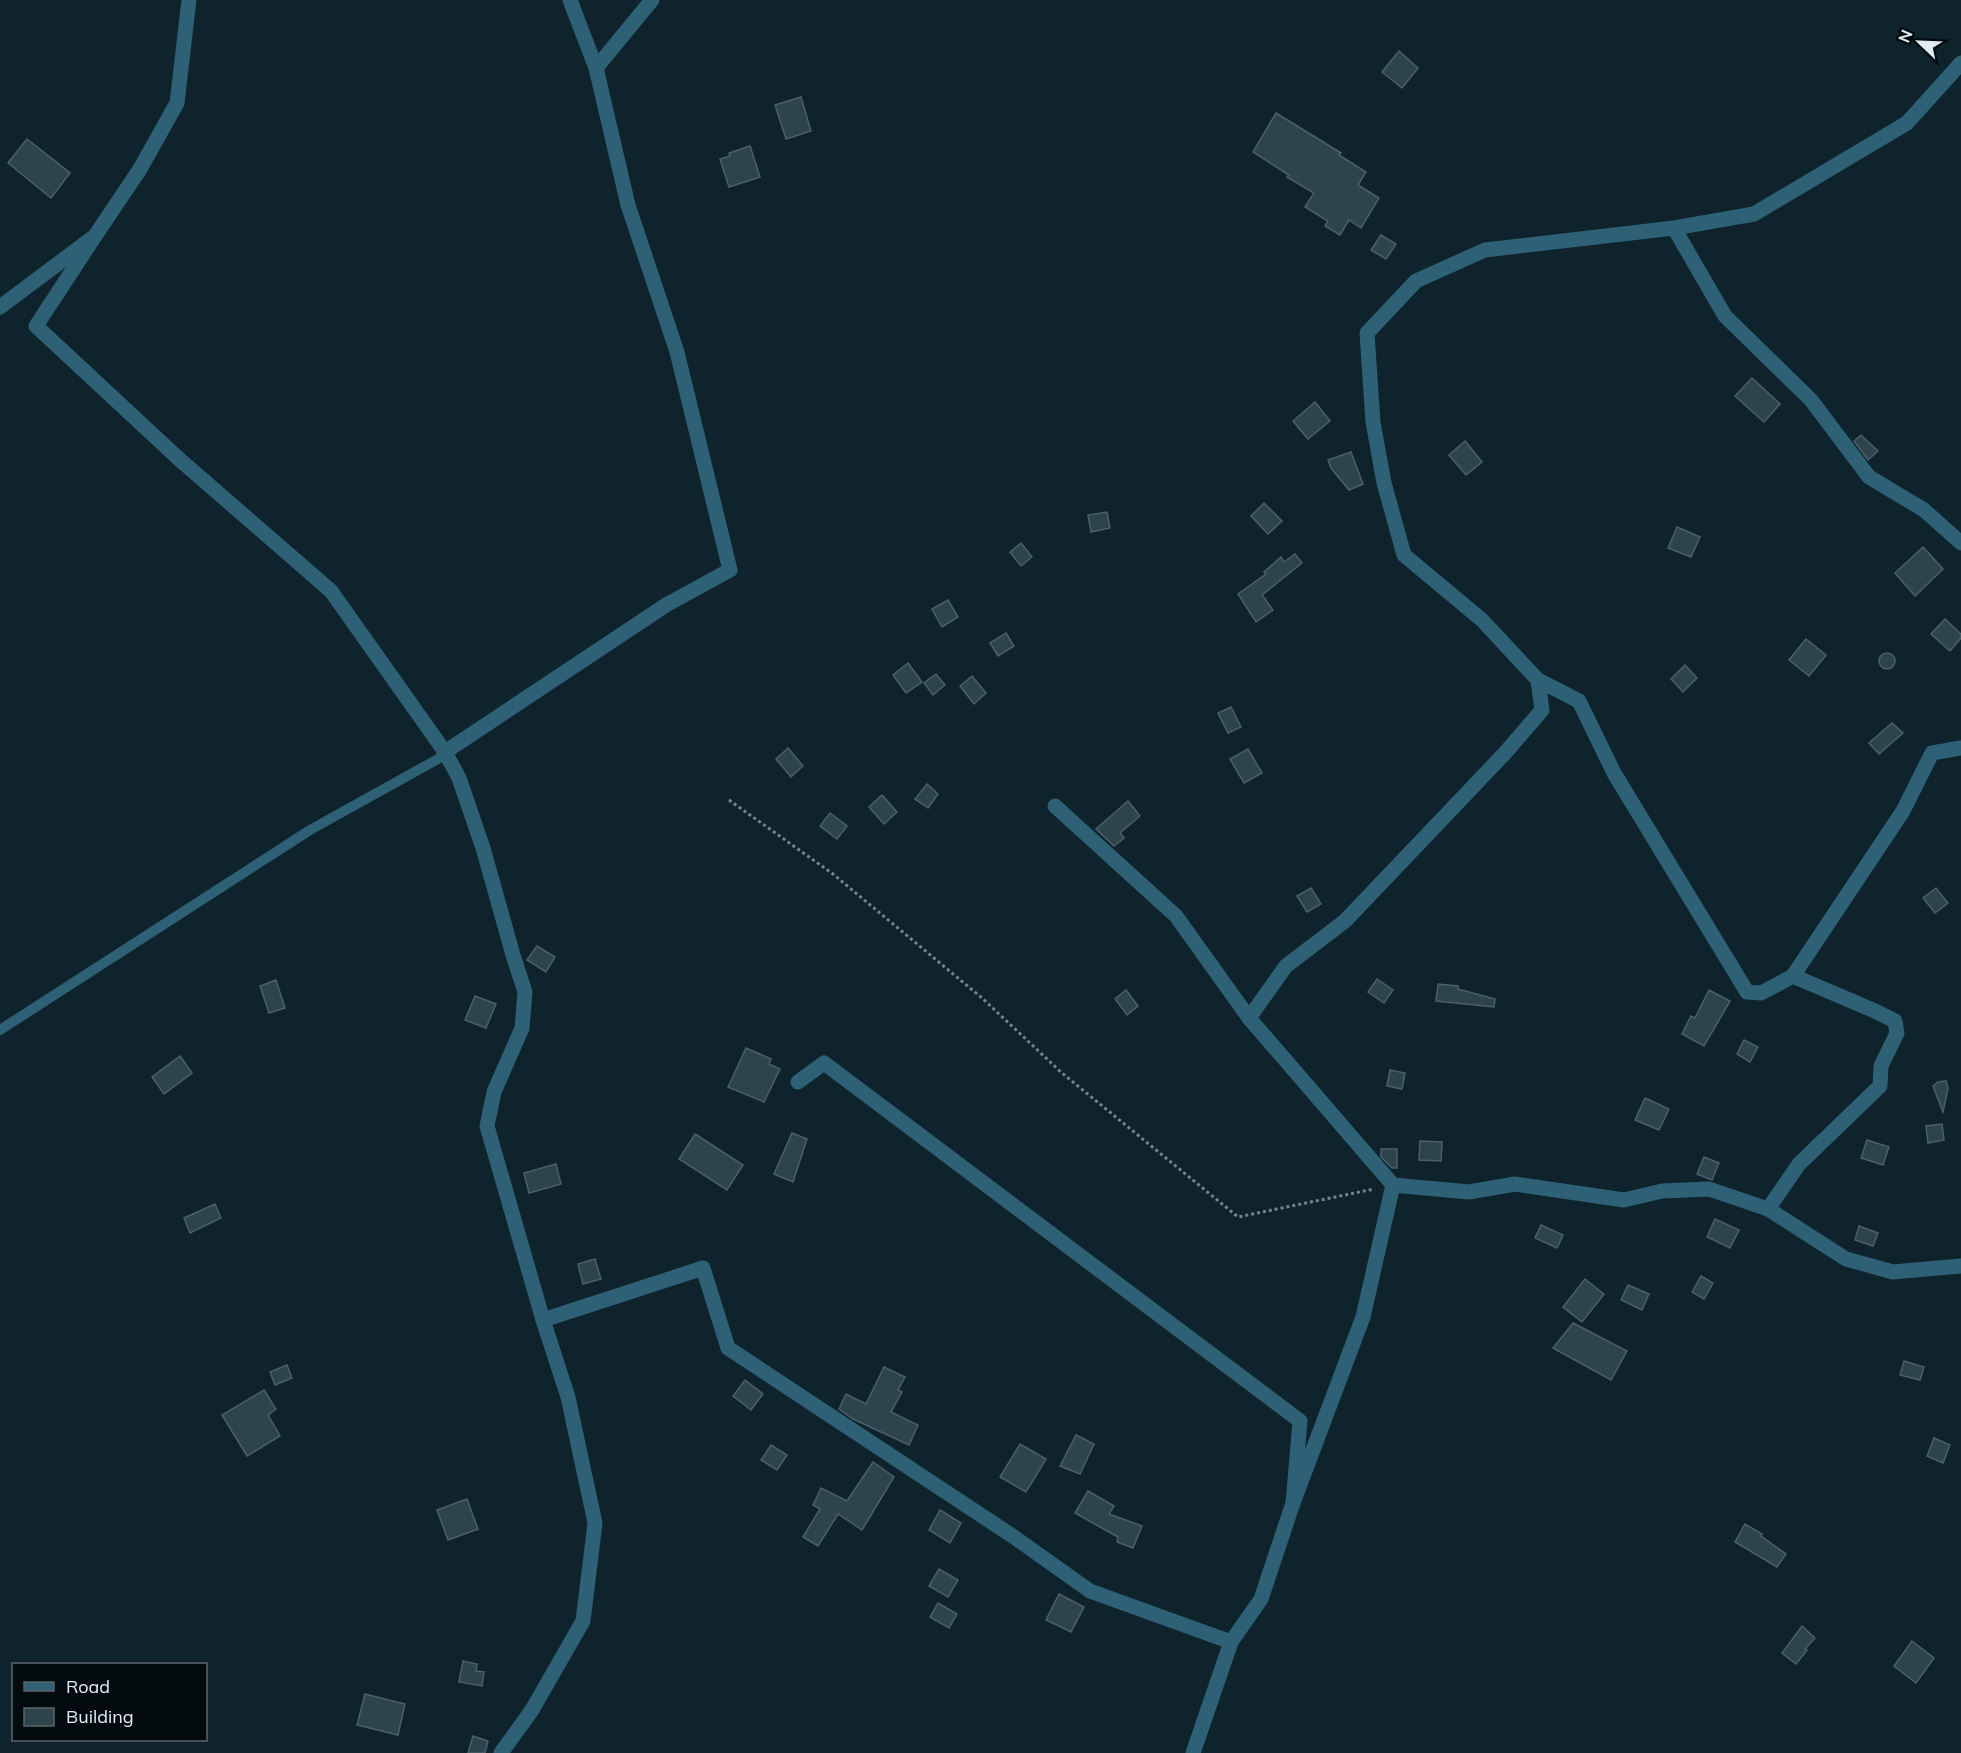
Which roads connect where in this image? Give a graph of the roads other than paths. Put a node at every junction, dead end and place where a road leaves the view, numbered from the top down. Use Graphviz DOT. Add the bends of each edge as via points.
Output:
graph roads {
  1 [pos="189,0"];
  2 [pos="570,0"];
  3 [pos="652,0"];
  4 [pos="1961,63"];
  5 [pos="596,68"];
  6 [pos="1674,228"];
  7 [pos="95,236"];
  8 [pos="0,307"];
  9 [pos="1961,543"];
  10 [pos="1538,680"];
  11 [pos="1961,748"];
  12 [pos="445,752"];
  13 [pos="1055,806"];
  14 [pos="1793,976"];
  15 [pos="1249,1018"];
  16 [pos="0,1030"];
  17 [pos="798,1082"];
  18 [pos="1393,1185"];
  19 [pos="1768,1209"];
  20 [pos="1961,1266"];
  21 [pos="543,1320"];
  22 [pos="1293,1503"];
  23 [pos="1231,1642"];
  24 [pos="501,1753"];
  25 [pos="1193,1753"];
  1 -- 7 [label="street" via="177,103 140,169"];
  2 -- 5 [label="street"];
  3 -- 5 [label="street"];
  4 -- 6 [label="street" via="1906,123 1754,214"];
  5 -- 12 [label="street" via="628,205 676,352 730,570 666,605"];
  6 -- 9 [label="street" via="1725,316 1811,400 1869,477 1924,510"];
  6 -- 10 [label="street" via="1485,250 1416,281 1367,333 1375,433 1404,555 1482,620"];
  7 -- 8 [label="street"];
  7 -- 12 [label="street" via="36,326 179,459 331,591"];
  10 -- 14 [label="street" via="1579,701 1614,773 1747,992 1761,993"];
  10 -- 15 [label="street" via="1542,710 1345,921 1286,966"];
  11 -- 14 [label="street" via="1932,753 1903,811"];
  12 -- 16 [label="lane" via="310,830"];
  12 -- 21 [label="street" via="459,778 483,848 525,992 522,1028 494,1092 487,1126"];
  13 -- 15 [label="street" via="1176,916"];
  14 -- 19 [label="street" via="1895,1021 1897,1033 1881,1066 1880,1086 1799,1164"];
  15 -- 18 [label="street"];
  17 -- 22 [label="street" via="824,1063 1300,1421"];
  18 -- 19 [label="street" via="1469,1192 1515,1184 1624,1200 1662,1191 1708,1189"];
  18 -- 22 [label="street" via="1363,1317"];
  19 -- 20 [label="street" via="1846,1259 1893,1272"];
  21 -- 23 [label="street" via="703,1268 728,1348 1090,1591"];
  21 -- 24 [label="street" via="568,1397 595,1523 583,1621 532,1710"];
  22 -- 23 [label="street" via="1261,1599"];
  23 -- 25 [label="street"];
}
